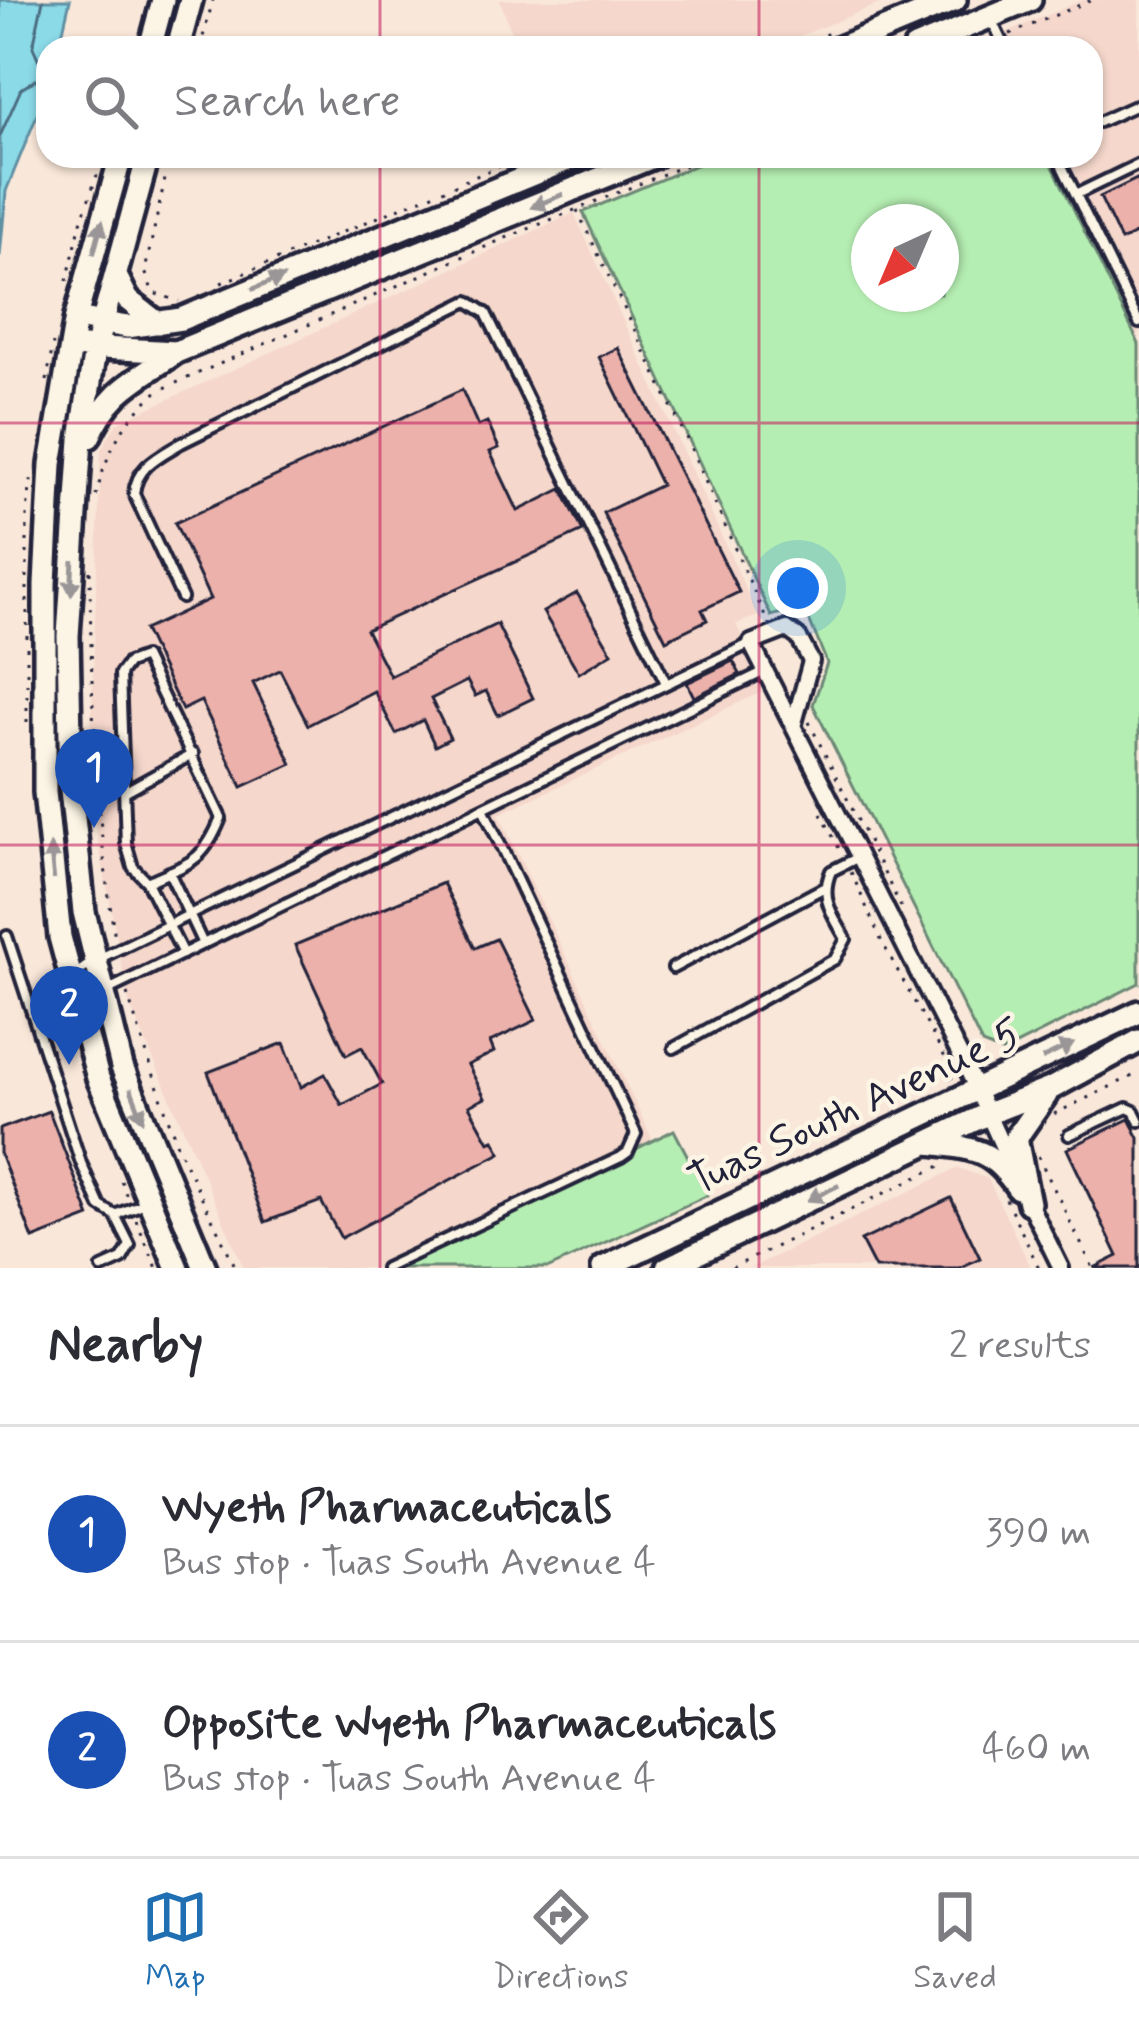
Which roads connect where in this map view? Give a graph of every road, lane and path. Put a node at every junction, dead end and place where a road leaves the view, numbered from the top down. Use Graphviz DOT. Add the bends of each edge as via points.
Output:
graph roads {
  1 [pos="164,0"];
  2 [pos="191,0"];
  3 [pos="213,0"];
  4 [pos="956,0"];
  5 [pos="1030,0"];
  6 [pos="1092,0"];
  7 [pos="990,16"];
  8 [pos="154,36"];
  9 [pos="181,36"];
  10 [pos="203,36"];
  11 [pos="868,36"];
  12 [pos="943,36"];
  13 [pos="999,36"];
  14 [pos="1005,36"];
  15 [pos="1139,104"];
  16 [pos="1103,120"];
  17 [pos="1139,164"];
  18 [pos="118,168"];
  19 [pos="145,168"];
  20 [pos="167,168"];
  21 [pos="496,168"];
  22 [pos="548,168"];
  23 [pos="626,168"];
  24 [pos="678,168"];
  25 [pos="1063,168"];
  26 [pos="1077,194"];
  27 [pos="577,209"];
  28 [pos="117,278"];
  29 [pos="212,288"];
  30 [pos="180,301"];
  31 [pos="76,317"];
  32 [pos="102,323"];
  33 [pos="158,323"];
  34 [pos="1139,323"];
  35 [pos="71,344"];
  36 [pos="95,350"];
  37 [pos="176,352"];
  38 [pos="79,461"];
  39 [pos="95,499"];
  40 [pos="90,562"];
  41 [pos="182,598"];
  42 [pos="781,618"];
  43 [pos="751,643"];
  44 [pos="764,672"];
  45 [pos="666,683"];
  46 [pos="801,721"];
  47 [pos="193,754"];
  48 [pos="124,791"];
  49 [pos="484,808"];
  50 [pos="861,857"];
  51 [pos="169,872"];
  52 [pos="147,882"];
  53 [pos="824,888"];
  54 [pos="190,918"];
  55 [pos="908,921"];
  56 [pos="169,928"];
  57 [pos="7,936"];
  58 [pos="203,944"];
  59 [pos="117,951"];
  60 [pos="183,954"];
  61 [pos="94,961"];
  62 [pos="673,968"];
  63 [pos="70,978"];
  64 [pos="123,982"];
  65 [pos="102,993"];
  66 [pos="1139,1012"];
  67 [pos="1139,1041"];
  68 [pos="674,1048"];
  69 [pos="1139,1072"];
  70 [pos="977,1090"];
  71 [pos="1050,1090"];
  72 [pos="988,1114"];
  73 [pos="1048,1117"];
  74 [pos="1139,1121"];
  75 [pos="1070,1135"];
  76 [pos="1031,1142"];
  77 [pos="928,1143"];
  78 [pos="952,1160"];
  79 [pos="147,1202"];
  80 [pos="1029,1203"];
  81 [pos="116,1215"];
  82 [pos="1026,1240"];
  83 [pos="102,1268"];
  84 [pos="177,1268"];
  85 [pos="205,1268"];
  86 [pos="236,1268"];
  87 [pos="385,1268"];
  88 [pos="603,1268"];
  89 [pos="667,1268"];
  90 [pos="732,1268"];
  91 [pos="1039,1268"];
  92 [pos="1061,1268"];
  93 [pos="1093,1268"];
  1 -- 8 [label="street"];
  2 -- 9 [label="street"];
  3 -- 10 [label="path"];
  4 -- 11 [label="street"];
  5 -- 7 [label="street"];
  6 -- 14 [label="path"];
  7 -- 12 [label="street"];
  7 -- 13 [label="lane"];
  15 -- 16 [label="lane"];
  17 -- 26 [label="lane"];
  31 -- 18 [label="street, one-way"];
  19 -- 28 [label="street"];
  20 -- 30 [label="path" via="145,271 153,293"];
  21 -- 29 [label="path"];
  33 -- 22 [label="street, one-way"];
  23 -- 37 [label="street, one-way"];
  24 -- 27 [label="path"];
  25 -- 26 [label="lane"];
  26 -- 34 [label="lane"];
  27 -- 39 [label="path" via="158,391 124,423"];
  27 -- 42 [label="path" via="768,622"];
  28 -- 32 [label="street"];
  28 -- 33 [label="street" via="128,300"];
  31 -- 32 [label="street"];
  31 -- 35 [label="street"];
  32 -- 33 [label="street"];
  32 -- 36 [label="street"];
  35 -- 36 [label="street"];
  63 -- 35 [label="street, one-way" via="45,792 43,700 51,464"];
  36 -- 37 [label="street"];
  36 -- 38 [label="street"];
  37 -- 38 [label="street" via="108,401"];
  38 -- 61 [label="street, one-way" via="68,699"];
  40 -- 59 [label="path" via="99,836"];
  41 -- 45 [label="lane" via="134,494 148,464 468,301 486,313"];
  43 -- 44 [label="street"];
  43 -- 45 [label="lane"];
  43 -- 46 [label="street" via="788,628 799,638 811,669"];
  44 -- 46 [label="street" via="780,706"];
  44 -- 49 [label="lane"];
  45 -- 54 [label="lane"];
  46 -- 50 [label="street"];
  46 -- 55 [label="path"];
  47 -- 48 [label="lane"];
  47 -- 48 [label="lane" via="149,662 128,663 120,674"];
  47 -- 51 [label="lane" via="221,818 202,854"];
  48 -- 52 [label="lane" via="126,843"];
  49 -- 58 [label="lane"];
  49 -- 87 [label="lane" via="636,1134 620,1157"];
  50 -- 53 [label="lane" via="831,871"];
  50 -- 70 [label="street"];
  51 -- 52 [label="lane"];
  51 -- 54 [label="lane"];
  52 -- 56 [label="lane"];
  53 -- 62 [label="lane"];
  53 -- 68 [label="lane" via="846,939 835,959"];
  54 -- 56 [label="lane"];
  54 -- 58 [label="lane"];
  56 -- 59 [label="lane"];
  56 -- 60 [label="lane"];
  57 -- 81 [label="lane" via="81,1163 100,1206"];
  58 -- 60 [label="lane"];
  59 -- 61 [label="lane"];
  60 -- 64 [label="lane"];
  61 -- 63 [label="lane"];
  61 -- 65 [label="street"];
  63 -- 79 [label="street" via="98,1078"];
  64 -- 65 [label="lane"];
  64 -- 86 [label="path" via="178,1148"];
  65 -- 85 [label="street, one-way" via="122,1067"];
  70 -- 66 [label="street, Tuas South Avenue 5, one-way"];
  67 -- 71 [label="street, Tuas South Avenue 5"];
  69 -- 73 [label="path"];
  70 -- 72 [label="street"];
  70 -- 88 [label="street, Tuas South Avenue 5"];
  71 -- 72 [label="street, Tuas South Avenue 5"];
  71 -- 80 [label="street" via="1016,1138"];
  72 -- 77 [label="street, Tuas South Avenue 5"];
  72 -- 80 [label="street"];
  74 -- 75 [label="lane" via="1127,1108"];
  76 -- 93 [label="path"];
  77 -- 80 [label="street" via="974,1147 1003,1166"];
  77 -- 89 [label="street, Tuas South Avenue 5, one-way"];
  78 -- 90 [label="path"];
  79 -- 81 [label="lane"];
  79 -- 84 [label="street"];
  80 -- 92 [label="street"];
  81 -- 83 [label="lane" via="130,1245"];
  82 -- 91 [label="path"];
}
